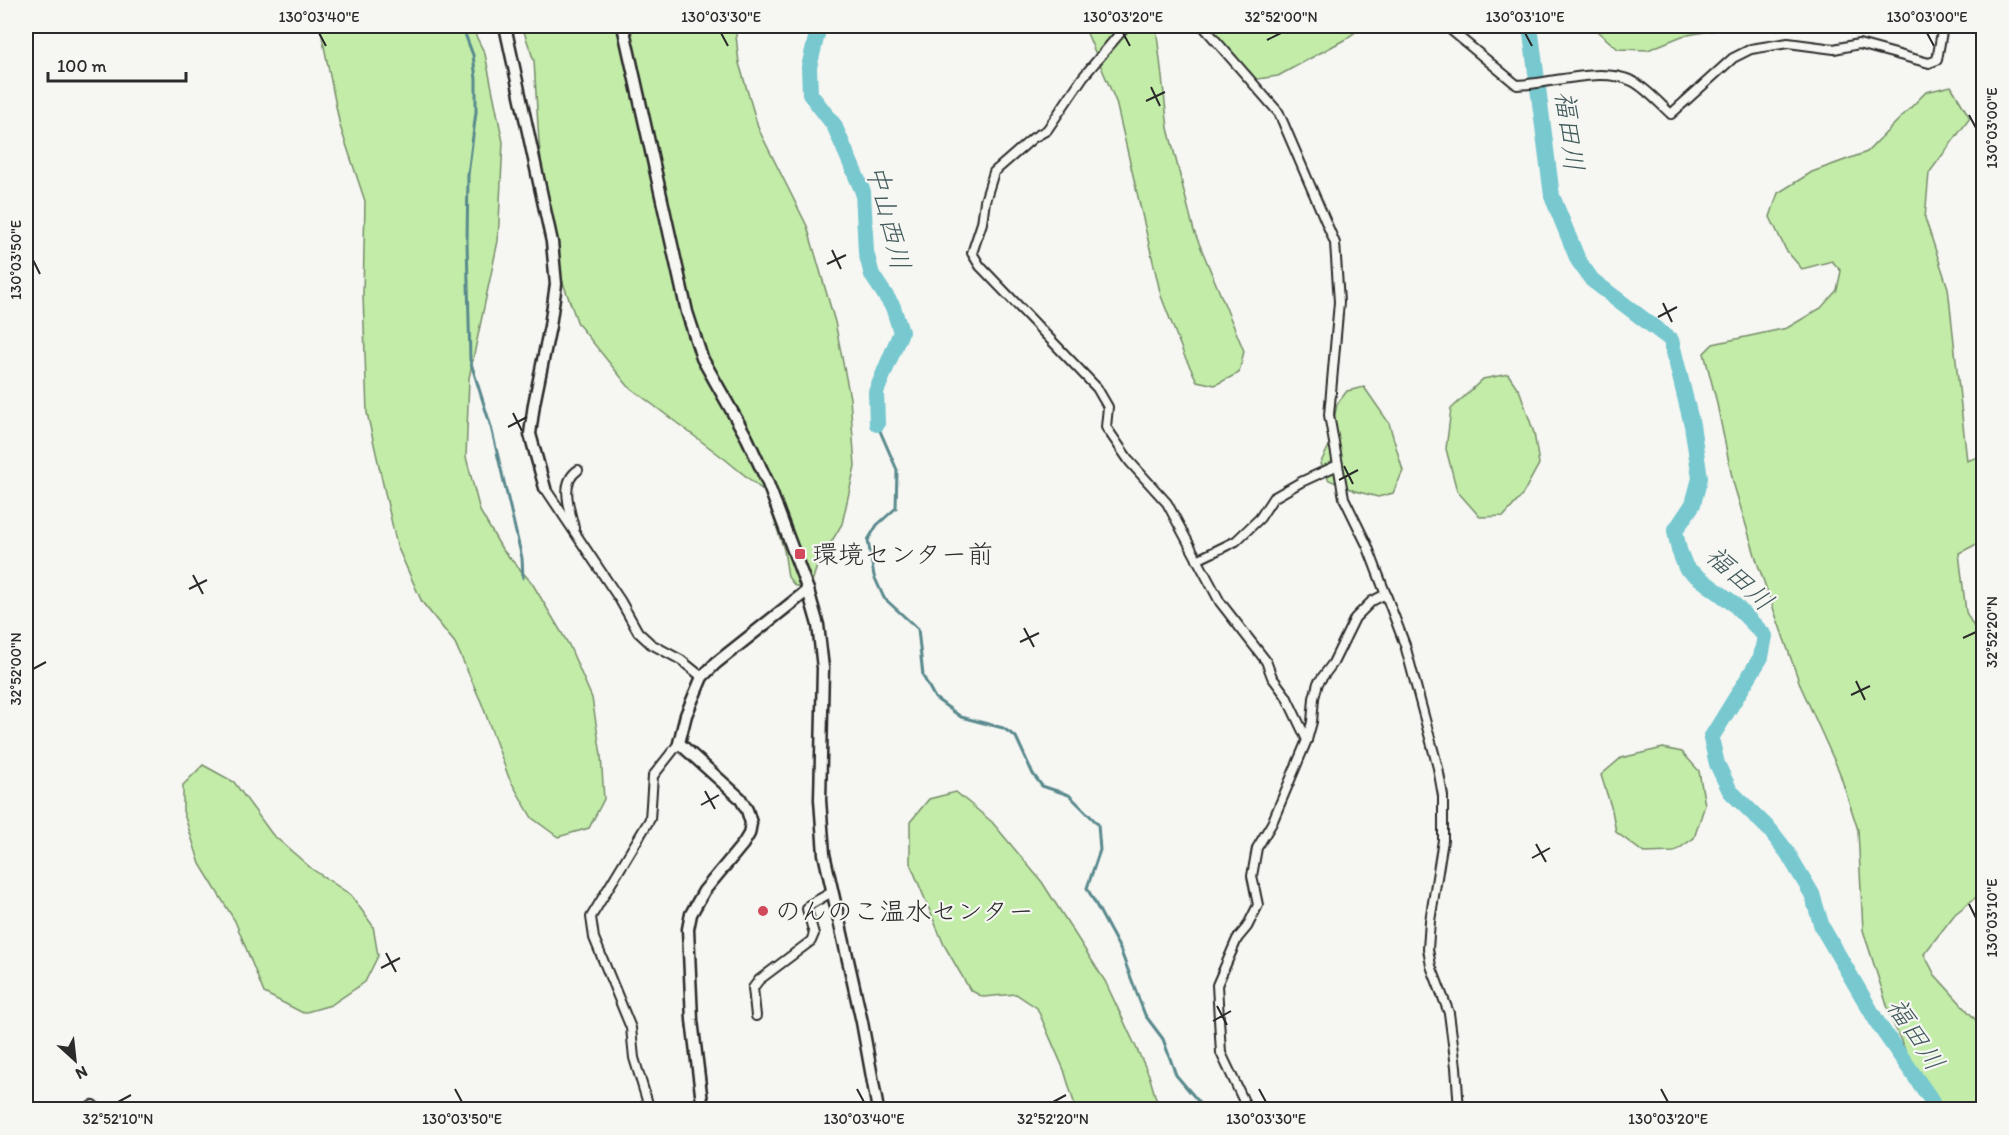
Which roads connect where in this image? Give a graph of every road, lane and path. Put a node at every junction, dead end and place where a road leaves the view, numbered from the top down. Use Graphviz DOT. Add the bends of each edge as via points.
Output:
graph roads {
  1 [pos="505,26"];
  2 [pos="623,26"];
  3 [pos="1126,26"];
  4 [pos="1203,26"];
  5 [pos="1446,26"];
  6 [pos="1943,26"];
  7 [pos="1338,465"];
  8 [pos="578,470"];
  9 [pos="545,488"];
  10 [pos="575,533"];
  11 [pos="1197,560"];
  12 [pos="808,590"];
  13 [pos="1386,594"];
  14 [pos="702,677"];
  15 [pos="1307,740"];
  16 [pos="679,743"];
  17 [pos="832,892"];
  18 [pos="756,1016"];
  19 [pos="85,1110"];
  20 [pos="99,1110"];
  21 [pos="650,1110"];
  22 [pos="703,1110"];
  23 [pos="879,1110"];
  24 [pos="1248,1110"];
  25 [pos="1459,1110"];
  1 -- 9 [label="street" via="549,231 556,284 530,434"];
  2 -- 12 [label="street" via="687,312 702,358 767,481"];
  3 -- 11 [label="street" via="1083,77 1047,130 994,172 972,253 980,267 1097,388 1108,407 1106,427 1130,462 1167,503"];
  4 -- 7 [label="street" via="1279,113 1335,243 1339,302 1329,415"];
  5 -- 6 [label="street" via="1517,85 1615,76 1633,81 1671,114 1733,58 1751,49 1788,43 1834,49 1859,44 1929,63 1937,60"];
  7 -- 11 [label="street" via="1273,498 1236,542"];
  7 -- 13 [label="street" via="1344,498"];
  8 -- 10 [label="street" via="567,484"];
  9 -- 10 [label="street"];
  10 -- 14 [label="street" via="638,632"];
  11 -- 15 [label="street" via="1220,602 1266,661"];
  12 -- 14 [label="street"];
  12 -- 17 [label="street" via="818,625 823,668 821,823"];
  13 -- 15 [label="street" via="1372,601 1355,618 1333,663 1318,683"];
  13 -- 25 [label="street" via="1405,645 1443,796 1443,840 1428,949 1449,1013"];
  14 -- 16 [label="street"];
  15 -- 24 [label="street" via="1272,823 1257,848 1252,876 1258,905 1237,939 1217,985 1221,1053"];
  16 -- 21 [label="street" via="653,776 650,819 591,917 594,938 631,1028 634,1059"];
  16 -- 22 [label="street" via="740,798 751,823 743,844 704,891 691,914 688,929 692,1020"];
  17 -- 18 [label="street" via="807,909 814,934 811,941 753,988"];
  17 -- 23 [label="street"];
  19 -- 20 [label="street" via="93,1105"];
}
